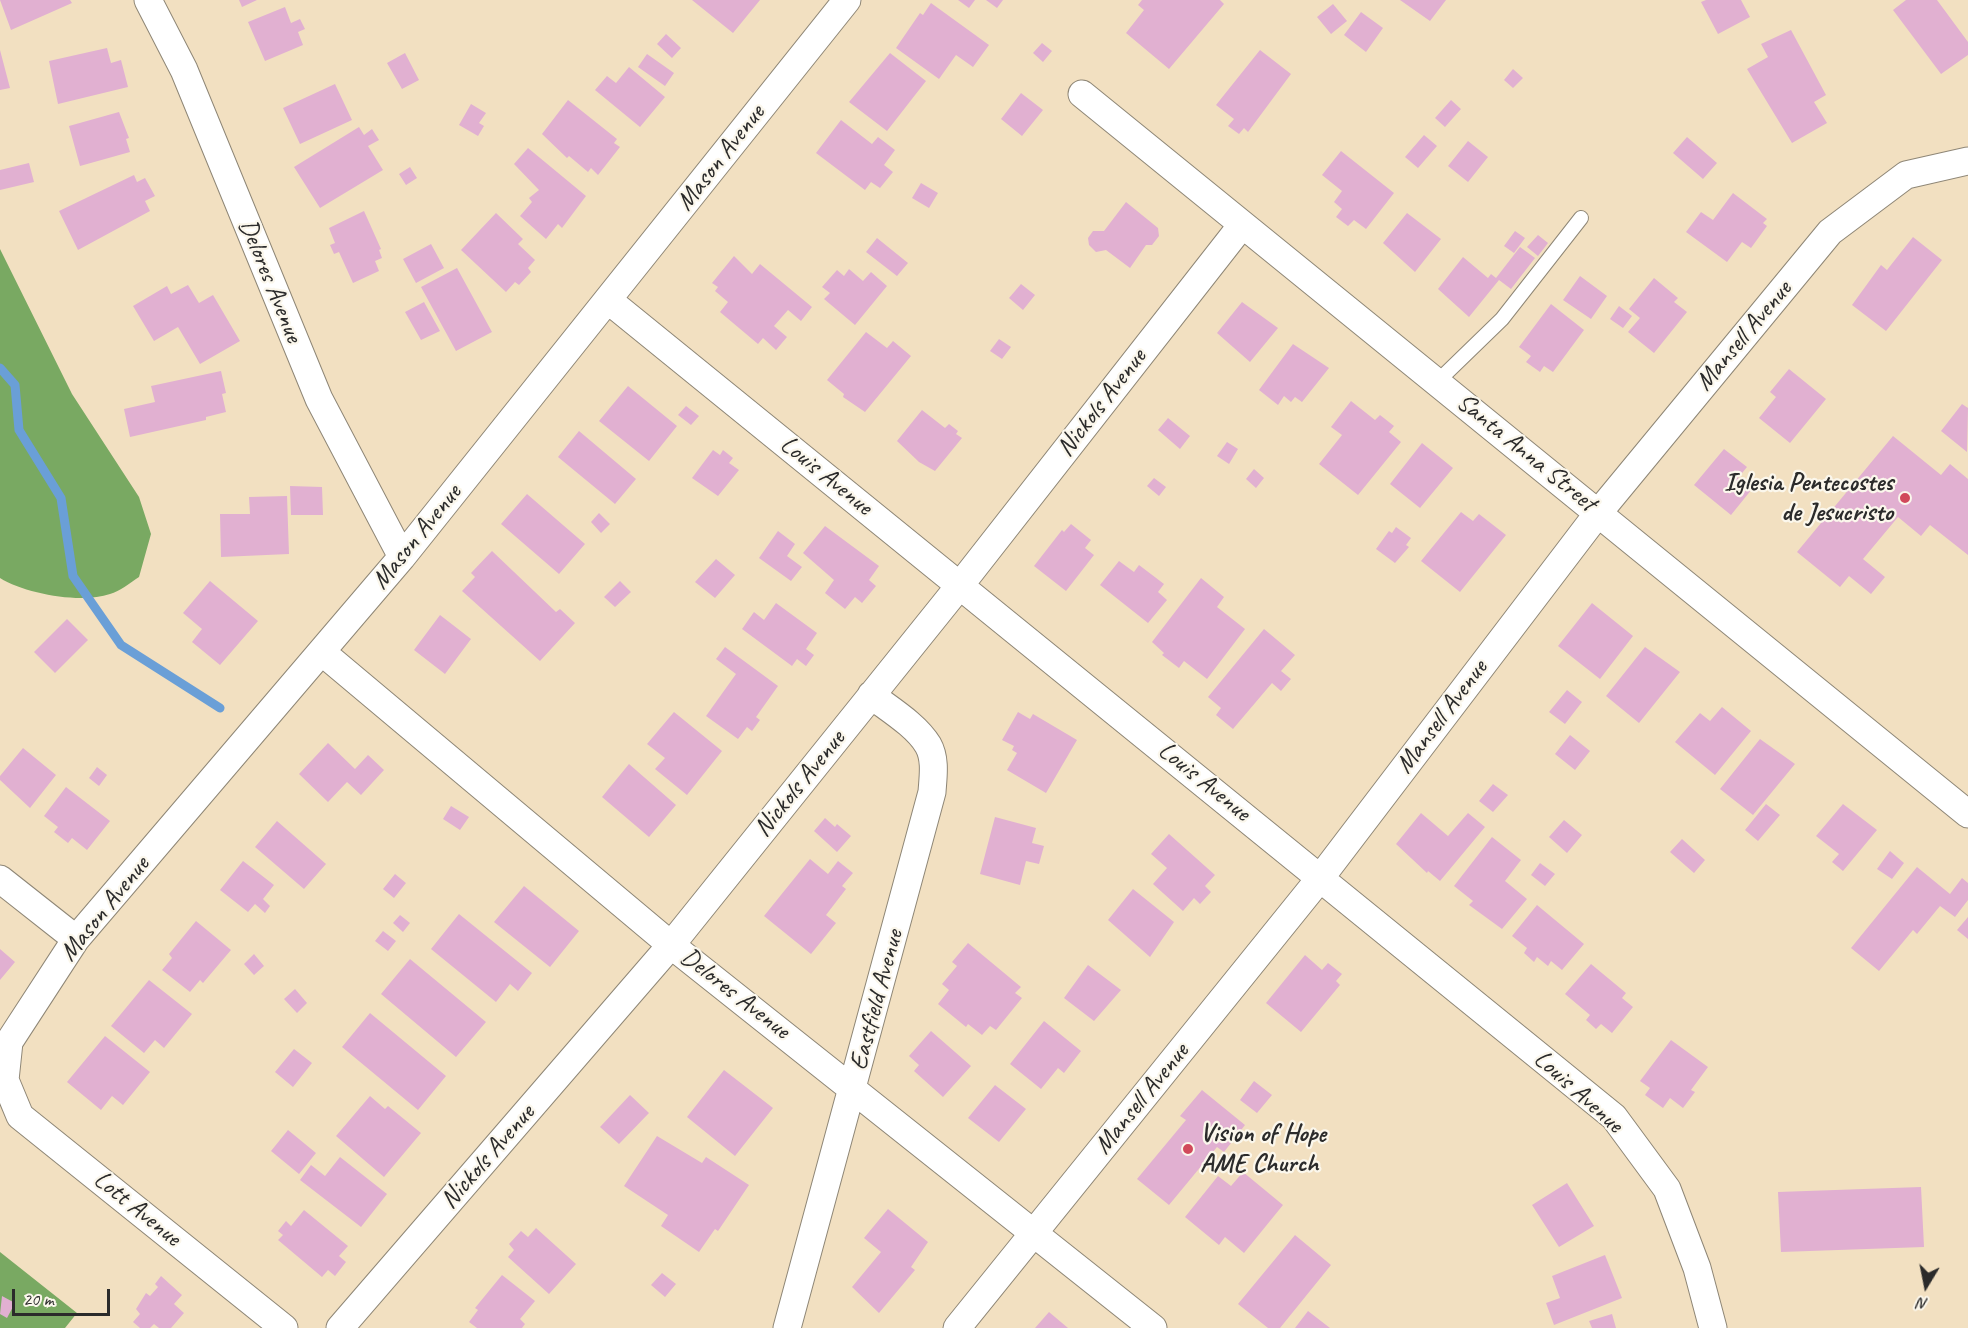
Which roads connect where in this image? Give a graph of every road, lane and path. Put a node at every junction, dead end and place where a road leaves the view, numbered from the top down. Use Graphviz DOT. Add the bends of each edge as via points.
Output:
graph roads {
  1 [pos="148,0"];
  2 [pos="847,0"];
  3 [pos="1082,94"];
  4 [pos="1968,161"];
  5 [pos="1581,218"];
  6 [pos="1242,225"];
  7 [pos="608,300"];
  8 [pos="1437,382"];
  9 [pos="1599,512"];
  10 [pos="402,557"];
  11 [pos="961,584"];
  12 [pos="323,653"];
  13 [pos="871,695"];
  14 [pos="1968,814"];
  15 [pos="1321,877"];
  16 [pos="0,879"];
  17 [pos="76,939"];
  18 [pos="671,945"];
  19 [pos="4,1080"];
  20 [pos="853,1088"];
  21 [pos="1034,1232"];
  22 [pos="284,1328"];
  23 [pos="340,1328"];
  24 [pos="787,1328"];
  25 [pos="957,1328"];
  26 [pos="1153,1328"];
  27 [pos="1713,1328"];
  1 -- 10 [label="street, Delores Avenue" via="184,70 319,399"];
  2 -- 7 [label="street, Mason Avenue"];
  3 -- 6 [label="street, Santa Anna Street"];
  4 -- 9 [label="street, Mansell Avenue" via="1906,175 1830,232"];
  5 -- 8 [label="lane" via="1502,319"];
  6 -- 8 [label="street, Santa Anna Street"];
  6 -- 11 [label="street, Nickols Avenue"];
  7 -- 10 [label="street, Mason Avenue"];
  7 -- 11 [label="street, Louis Avenue"];
  8 -- 9 [label="street, Santa Anna Street"];
  9 -- 14 [label="street, Santa Anna Street"];
  9 -- 15 [label="street, Mansell Avenue"];
  10 -- 12 [label="street, Mason Avenue"];
  11 -- 13 [label="street, Nickols Avenue"];
  11 -- 15 [label="street, Louis Avenue"];
  12 -- 17 [label="street, Mason Avenue"];
  12 -- 18 [label="street, Delores Avenue"];
  13 -- 18 [label="street, Nickols Avenue"];
  13 -- 20 [label="street, Eastfield Avenue" via="906,722 928,746 934,766 932,792"];
  15 -- 21 [label="street, Mansell Avenue"];
  15 -- 27 [label="street, Louis Avenue" via="1614,1117 1667,1189 1697,1268"];
  16 -- 17 [label="street"];
  17 -- 19 [label="street, Mason Avenue" via="9,1042"];
  18 -- 20 [label="street, Delores Avenue"];
  18 -- 23 [label="street, Nickols Avenue"];
  19 -- 22 [label="street, Lott Avenue" via="20,1116"];
  20 -- 21 [label="street, Delores Avenue"];
  20 -- 24 [label="street, Eastfield Avenue"];
  21 -- 25 [label="street, Mansell Avenue"];
  21 -- 26 [label="street, Delores Avenue"];
}
